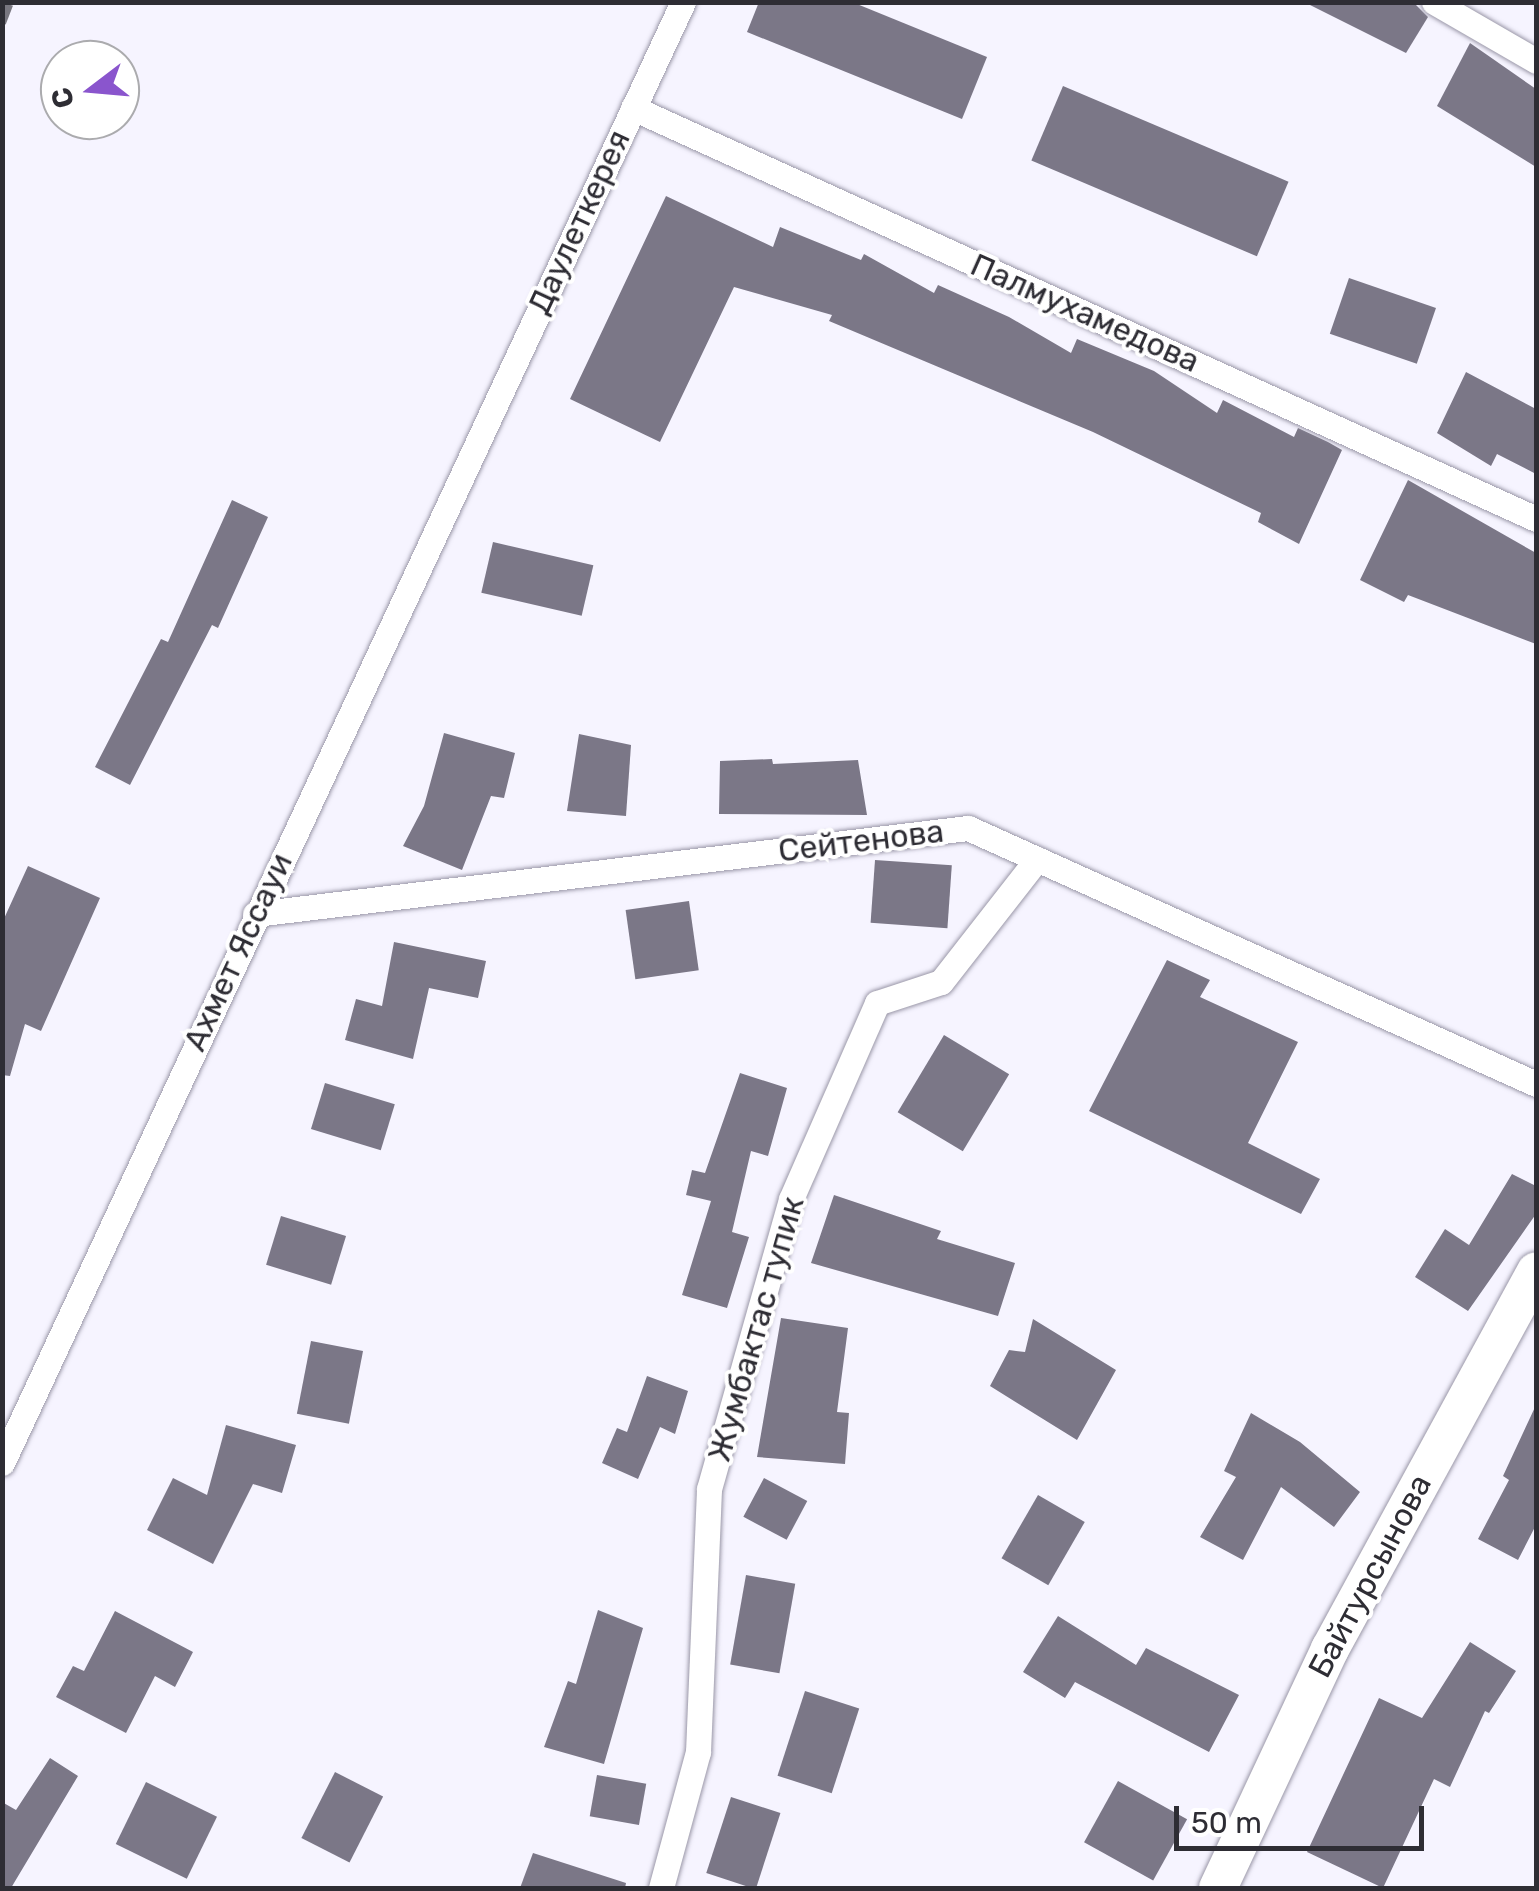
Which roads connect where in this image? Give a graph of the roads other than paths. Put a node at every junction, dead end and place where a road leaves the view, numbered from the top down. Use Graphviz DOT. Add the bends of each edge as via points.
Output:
graph roads {
  1 [pos="683,2"];
  2 [pos="1434,2"];
  3 [pos="1536,61"];
  4 [pos="633,108"];
  5 [pos="474,442"];
  6 [pos="1536,518"];
  7 [pos="1036,859"];
  8 [pos="255,914"];
  9 [pos="1536,1084"];
  10 [pos="1536,1271"];
  11 [pos="2,1463"];
  12 [pos="662,1888"];
  13 [pos="1218,1888"];
  1 -- 4 [label="street, Даулеткерея"];
  2 -- 3 [label="street"];
  4 -- 5 [label="street, Даулеткерея"];
  4 -- 6 [label="street, Палмухамедова"];
  5 -- 8 [label="street, Ахмет Яссауи"];
  7 -- 8 [label="street, Сейтенова" via="968,828"];
  7 -- 9 [label="street, Сейтенова"];
  7 -- 12 [label="street, Жумбактас тупик" via="941,982 877,1004 791,1199 709,1489 698,1752"];
  8 -- 11 [label="street, Ахмет Яссауи"];
  10 -- 13 [label="main road, Байтурсынова" via="1330,1649"];
}
